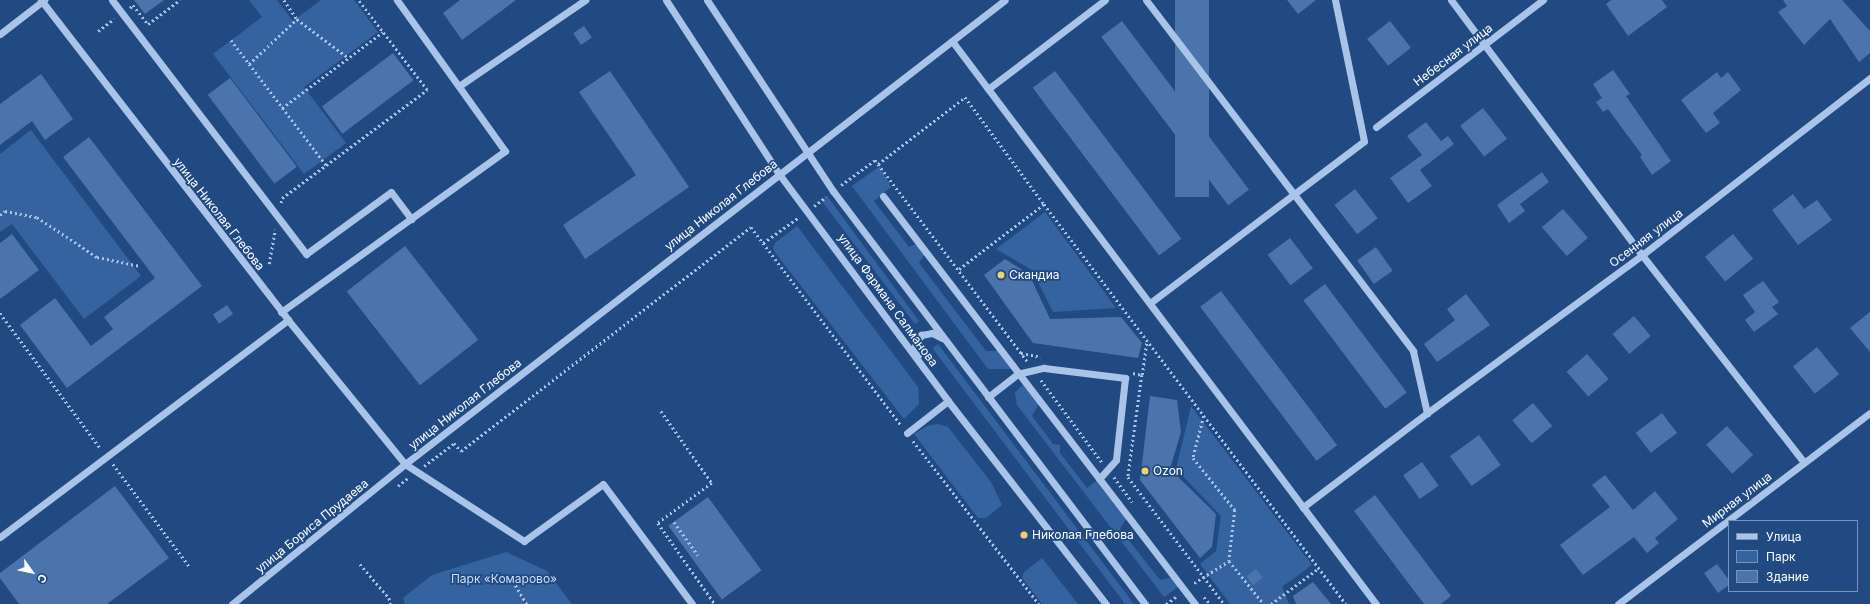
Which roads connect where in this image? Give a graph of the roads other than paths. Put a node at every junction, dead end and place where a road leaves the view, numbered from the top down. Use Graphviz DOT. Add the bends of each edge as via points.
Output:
graph roads {
  1 [pos="112,0"];
  2 [pos="397,0"];
  3 [pos="585,0"];
  4 [pos="666,0"];
  5 [pos="707,0"];
  6 [pos="1005,0"];
  7 [pos="1105,0"];
  8 [pos="1146,0"];
  9 [pos="1334,0"];
  10 [pos="1451,0"];
  11 [pos="1543,0"];
  12 [pos="42,1"];
  13 [pos="0,34"];
  14 [pos="952,41"];
  15 [pos="1484,45"];
  16 [pos="1870,78"];
  17 [pos="459,86"];
  18 [pos="988,89"];
  19 [pos="1376,127"];
  20 [pos="807,153"];
  21 [pos="779,174"];
  22 [pos="1293,194"];
  23 [pos="883,196"];
  24 [pos="411,219"];
  25 [pos="1642,254"];
  26 [pos="1150,303"];
  27 [pos="281,312"];
  28 [pos="288,320"];
  29 [pos="945,340"];
  30 [pos="919,360"];
  31 [pos="1017,374"];
  32 [pos="988,397"];
  33 [pos="948,401"];
  34 [pos="1429,412"];
  35 [pos="1870,413"];
  36 [pos="907,433"];
  37 [pos="1804,462"];
  38 [pos="405,464"];
  39 [pos="1099,479"];
  40 [pos="1303,507"];
  41 [pos="1728,520"];
  42 [pos="1728,520"];
  43 [pos="0,537"];
  44 [pos="232,604"];
  45 [pos="692,604"];
  46 [pos="1106,604"];
  47 [pos="1145,604"];
  48 [pos="1195,604"];
  49 [pos="1376,604"];
  50 [pos="1618,604"];
  1 -- 24 [label="street" via="306,254 391,192"];
  2 -- 17 [label="street"];
  3 -- 17 [label="street"];
  4 -- 21 [label="street, улица Фармана Салманова"];
  5 -- 20 [label="street, улица Фармана Салманова"];
  6 -- 14 [label="street, улица Николая Глебова"];
  7 -- 18 [label="street"];
  8 -- 22 [label="street"];
  9 -- 22 [label="street" via="1364,141"];
  10 -- 15 [label="street"];
  11 -- 15 [label="street, Небесная улица"];
  12 -- 13 [label="street"];
  12 -- 27 [label="street, улица Николая Глебова"];
  14 -- 18 [label="street"];
  14 -- 20 [label="street, улица Николая Глебова"];
  15 -- 19 [label="street, Небесная улица"];
  15 -- 25 [label="street"];
  16 -- 25 [label="street, Осенняя улица"];
  17 -- 24 [label="street" via="505,151"];
  18 -- 26 [label="street"];
  20 -- 21 [label="street, улица Николая Глебова"];
  20 -- 29 [label="street, улица Фармана Салманова"];
  21 -- 30 [label="street, улица Фармана Салманова"];
  21 -- 38 [label="street, улица Николая Глебова"];
  22 -- 26 [label="street"];
  22 -- 34 [label="street" via="1413,351"];
  23 -- 31 [label="street"];
  24 -- 27 [label="street"];
  25 -- 34 [label="street, Осенняя улица"];
  25 -- 37 [label="street"];
  26 -- 40 [label="street"];
  27 -- 28 [label="street, улица Николая Глебова"];
  28 -- 38 [label="street, улица Николая Глебова"];
  28 -- 43 [label="street"];
  29 -- 30 [label="street" via="932,333 921,335 915,346"];
  29 -- 32 [label="street, улица Фармана Салманова"];
  30 -- 33 [label="street, улица Фармана Салманова"];
  31 -- 32 [label="street"];
  31 -- 39 [label="street"];
  31 -- 39 [label="street" via="1044,368 1125,378 1116,460"];
  32 -- 47 [label="street, улица Фармана Салманова"];
  33 -- 36 [label="street"];
  33 -- 46 [label="street, улица Фармана Салманова"];
  34 -- 40 [label="street, Осенняя улица"];
  35 -- 37 [label="street, Мирная улица"];
  37 -- 41 [label="street, Мирная улица"];
  38 -- 44 [label="street, улица Бориса Прудаева"];
  38 -- 45 [label="street" via="524,541 604,484"];
  39 -- 48 [label="street"];
  40 -- 49 [label="street"];
  42 -- 50 [label="street, Мирная улица"];
}
